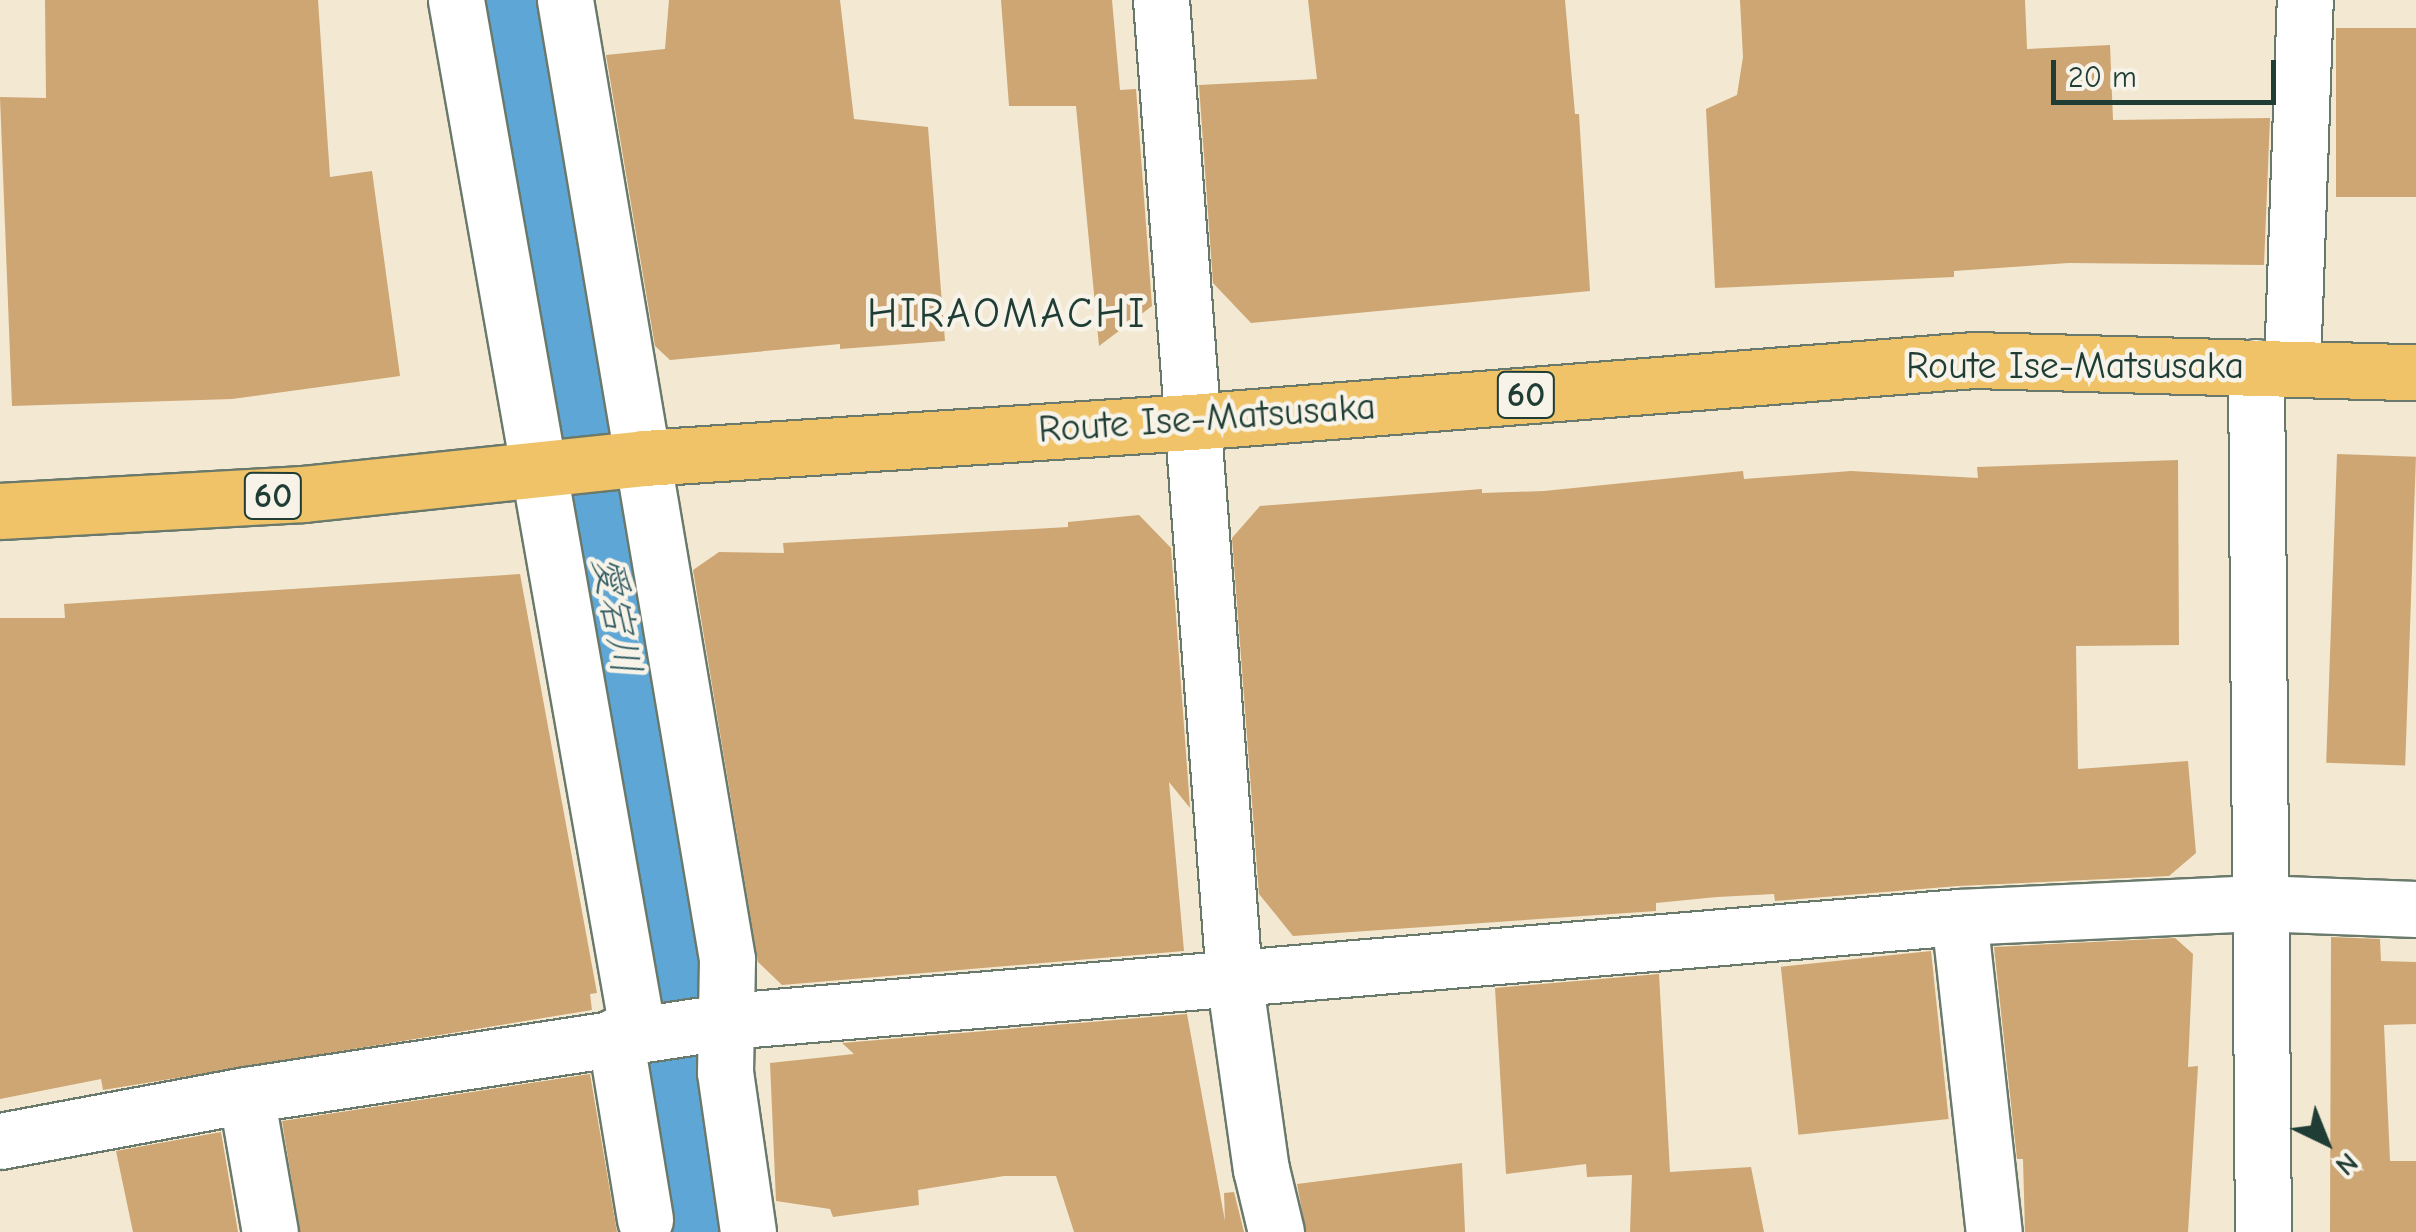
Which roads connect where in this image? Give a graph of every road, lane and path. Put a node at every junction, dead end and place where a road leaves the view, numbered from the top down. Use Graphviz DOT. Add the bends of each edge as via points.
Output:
graph roads {
  1 [pos="456,0"];
  2 [pos="564,0"];
  3 [pos="1161,0"];
  4 [pos="2304,0"];
  5 [pos="2274,367"];
  6 [pos="2416,372"];
  7 [pos="1191,422"];
  8 [pos="640,458"];
  9 [pos="542,469"];
  10 [pos="0,511"];
  11 [pos="2257,903"];
  12 [pos="2416,909"];
  13 [pos="1959,917"];
  14 [pos="1234,978"];
  15 [pos="718,1023"];
  16 [pos="634,1034"];
  17 [pos="246,1096"];
  18 [pos="0,1141"];
  19 [pos="645,1220"];
  20 [pos="270,1232"];
  21 [pos="748,1232"];
  22 [pos="1276,1232"];
  23 [pos="1994,1232"];
  24 [pos="2263,1232"];
  1 -- 9 [label="street"];
  2 -- 8 [label="street"];
  3 -- 7 [label="street"];
  4 -- 5 [label="street"];
  5 -- 6 [label="main road, Route Ise-Matsusaka / 60"];
  5 -- 7 [label="main road, Route Ise-Matsusaka / 60" via="1974,360"];
  5 -- 11 [label="street"];
  7 -- 8 [label="main road, Route Ise-Matsusaka / 60"];
  7 -- 14 [label="street"];
  8 -- 9 [label="main road, Route Ise-Matsusaka / 60"];
  8 -- 15 [label="street" via="727,959"];
  9 -- 10 [label="main road, Route Ise-Matsusaka / 60" via="304,494"];
  9 -- 16 [label="street"];
  11 -- 12 [label="street"];
  11 -- 13 [label="street"];
  11 -- 24 [label="street"];
  13 -- 14 [label="street"];
  13 -- 23 [label="street"];
  14 -- 15 [label="street"];
  14 -- 22 [label="street" via="1260,1169"];
  15 -- 16 [label="street"];
  15 -- 21 [label="street"];
  16 -- 17 [label="street"];
  16 -- 19 [label="street"];
  17 -- 18 [label="street"];
  17 -- 20 [label="street"];
}
